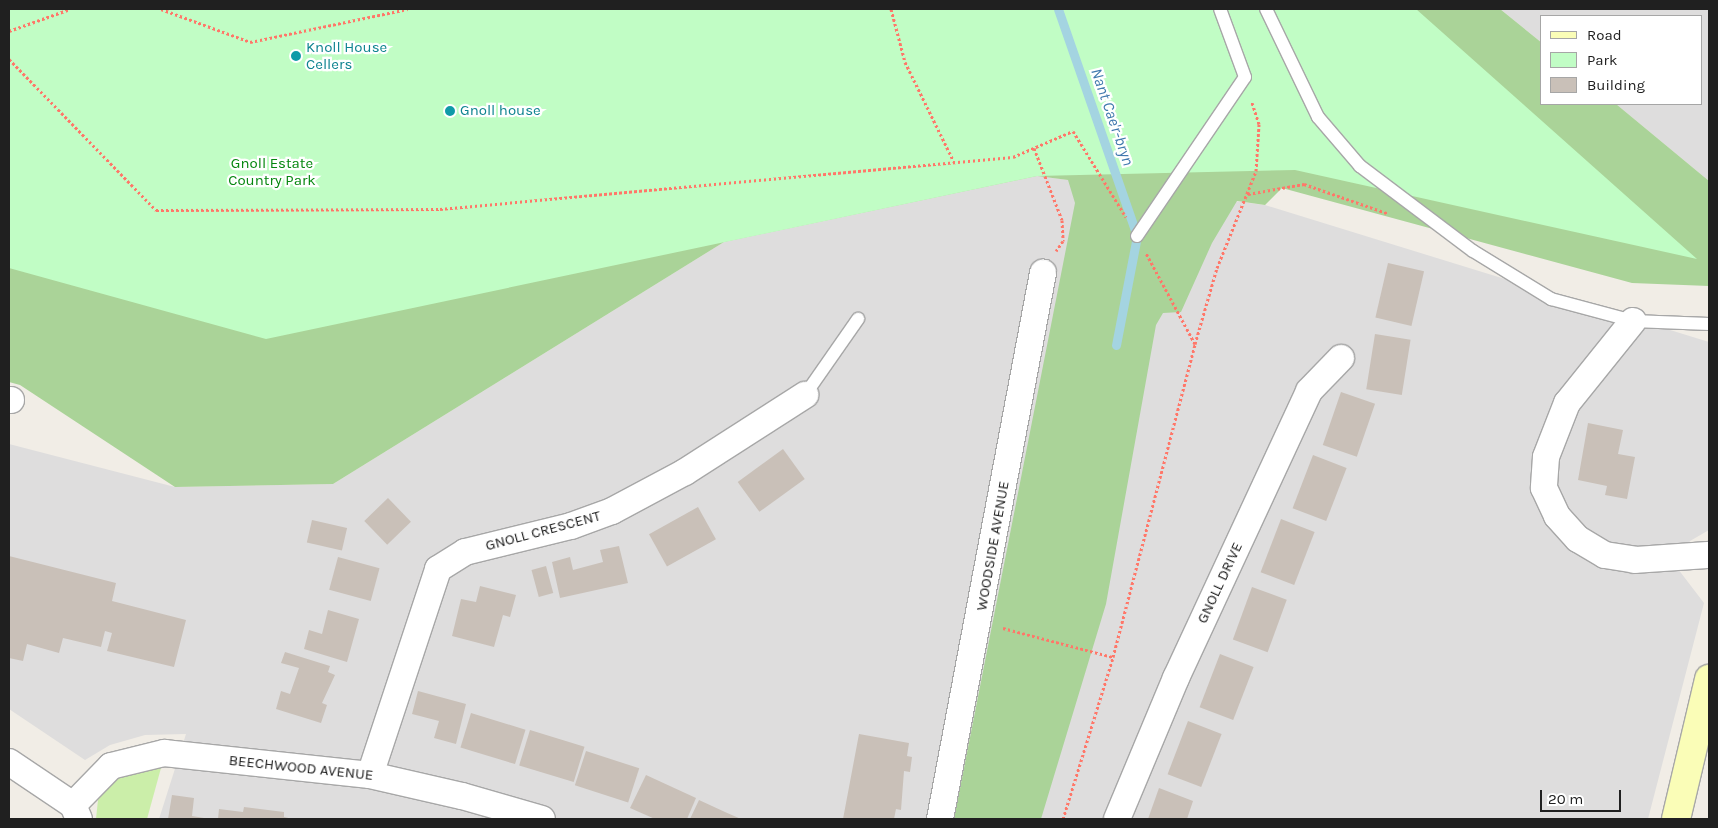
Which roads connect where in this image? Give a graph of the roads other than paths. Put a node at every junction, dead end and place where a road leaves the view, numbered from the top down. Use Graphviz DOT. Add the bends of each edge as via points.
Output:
graph roads {
  1 [pos="1220,9"];
  2 [pos="1266,9"];
  3 [pos="1138,236"];
  4 [pos="1043,273"];
  5 [pos="858,319"];
  6 [pos="1633,321"];
  7 [pos="1709,324"];
  8 [pos="1341,358"];
  9 [pos="805,395"];
  10 [pos="1709,555"];
  11 [pos="1709,679"];
  12 [pos="9,762"];
  13 [pos="370,775"];
  14 [pos="76,812"];
  15 [pos="542,819"];
  16 [pos="940,819"];
  17 [pos="1117,819"];
  18 [pos="1676,819"];
  1 -- 3 [label="lane" via="1245,77"];
  2 -- 6 [label="lane" via="1318,117 1360,166 1473,251 1551,299"];
  4 -- 16 [label="street, WOODSIDE AVENUE"];
  5 -- 9 [label="lane, GNOLL CRESCENT"];
  6 -- 7 [label="lane"];
  6 -- 10 [label="street" via="1567,402 1546,457 1544,488 1556,516 1578,540 1605,555 1635,560"];
  8 -- 17 [label="street, GNOLL DRIVE" via="1309,391 1176,678"];
  9 -- 13 [label="street, GNOLL CRESCENT" via="685,472 612,511 571,526 465,552 438,570"];
  11 -- 18 [label="main road"];
  12 -- 14 [label="street"];
  13 -- 14 [label="street, BEECHWOOD AVENUE" via="164,753 133,758 111,766"];
  13 -- 15 [label="street, BEECHWOOD AVENUE"];
}
